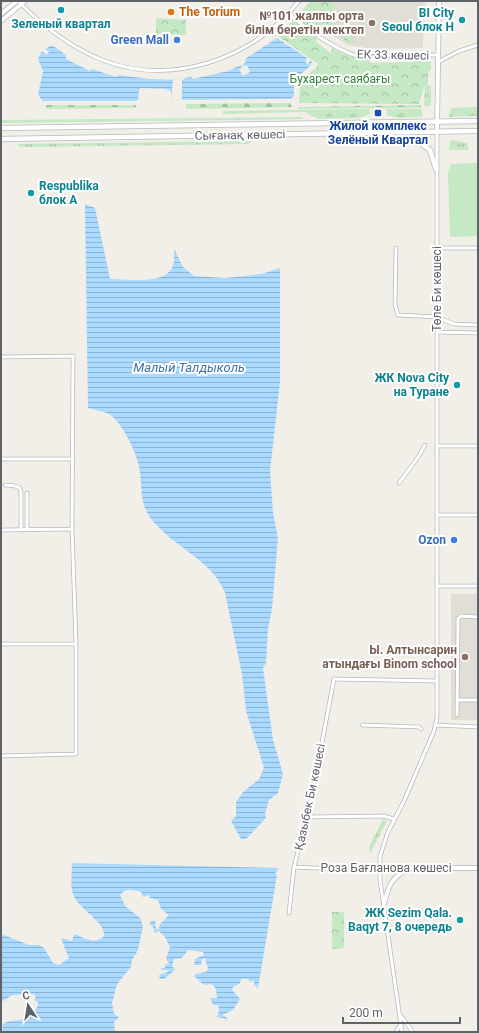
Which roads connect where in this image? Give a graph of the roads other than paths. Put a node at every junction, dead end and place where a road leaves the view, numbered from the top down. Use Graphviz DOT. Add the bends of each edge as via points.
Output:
graph roads {
  1 [pos="25,1"];
  2 [pos="299,1"];
  3 [pos="439,1"];
  4 [pos="18,2"];
  5 [pos="1,14"];
  6 [pos="289,14"];
  7 [pos="1,21"];
  8 [pos="478,45"];
  9 [pos="438,55"];
  10 [pos="438,64"];
  11 [pos="437,121"];
  12 [pos="478,121"];
  13 [pos="1,128"];
  14 [pos="478,131"];
  15 [pos="437,132"];
  16 [pos="386,133"];
  17 [pos="1,139"];
  18 [pos="436,169"];
  19 [pos="396,248"];
  20 [pos="437,248"];
  21 [pos="478,248"];
  22 [pos="437,317"];
  23 [pos="478,325"];
  24 [pos="437,332"];
  25 [pos="478,334"];
  26 [pos="1,357"];
  27 [pos="425,445"];
  28 [pos="438,446"];
  29 [pos="478,446"];
  30 [pos="73,458"];
  31 [pos="1,459"];
  32 [pos="399,483"];
  33 [pos="5,485"];
  34 [pos="27,493"];
  35 [pos="438,515"];
  36 [pos="478,515"];
  37 [pos="1,530"];
  38 [pos="21,530"];
  39 [pos="26,530"];
  40 [pos="72,530"];
  41 [pos="437,586"];
  42 [pos="478,586"];
  43 [pos="478,617"];
  44 [pos="1,644"];
  45 [pos="76,644"];
  46 [pos="437,681"];
  47 [pos="458,700"];
  48 [pos="478,700"];
  49 [pos="457,715"];
  50 [pos="362,725"];
  51 [pos="436,725"];
  52 [pos="478,727"];
  53 [pos="421,729"];
  54 [pos="1,756"];
  55 [pos="307,817"];
  56 [pos="394,819"];
  57 [pos="294,867"];
  58 [pos="380,868"];
  59 [pos="412,868"];
  60 [pos="478,868"];
  61 [pos="384,904"];
  62 [pos="289,914"];
  63 [pos="400,1014"];
  64 [pos="401,1024"];
  65 [pos="396,1032"];
  66 [pos="402,1032"];
  67 [pos="413,1032"];
  1 -- 4 [label="street"];
  2 -- 6 [label="street"];
  3 -- 9 [label="street"];
  4 -- 5 [label="street"];
  4 -- 6 [label="street" via="62,40 82,51 120,65 156,70 193,66 237,52 265,35"];
  4 -- 7 [label="street"];
  6 -- 9 [label="street, ЕК-33 көшесі" via="332,44 357,56"];
  8 -- 10 [label="street" via="459,51"];
  9 -- 10 [label="street"];
  10 -- 11 [label="street"];
  11 -- 12 [label="main road, Сығанақ көшесі"];
  11 -- 13 [label="main road, Сығанақ көшесі"];
  11 -- 15 [label="street"];
  14 -- 15 [label="main road, Сығанақ көшесі"];
  15 -- 16 [label="main road, Сығанақ көшесі"];
  15 -- 18 [label="street, Төле Би көшесі"];
  16 -- 17 [label="main road, Сығанақ көшесі"];
  16 -- 18 [label="main road" via="397,140 420,143 430,150"];
  18 -- 20 [label="street, Төле Би көшесі"];
  19 -- 22 [label="street" via="396,314"];
  20 -- 21 [label="street"];
  20 -- 22 [label="street, Төле Би көшесі"];
  22 -- 23 [label="street" via="454,324"];
  22 -- 24 [label="street, Төле Би көшесі"];
  24 -- 25 [label="street"];
  24 -- 28 [label="street, Төле Би көшесі"];
  26 -- 30 [label="street" via="73,356"];
  27 -- 32 [label="street"];
  28 -- 29 [label="street"];
  28 -- 35 [label="street, Төле Би көшесі"];
  30 -- 31 [label="street"];
  30 -- 40 [label="street"];
  33 -- 38 [label="street" via="18,486 21,493"];
  34 -- 39 [label="street"];
  35 -- 36 [label="street"];
  35 -- 41 [label="street, Төле Би көшесі"];
  37 -- 38 [label="street"];
  38 -- 39 [label="street"];
  39 -- 40 [label="street"];
  40 -- 45 [label="street"];
  41 -- 42 [label="street"];
  41 -- 46 [label="street, Төле Би көшесі"];
  43 -- 47 [label="street" via="461,616 458,619"];
  44 -- 45 [label="street"];
  45 -- 54 [label="street" via="76,754"];
  46 -- 51 [label="street, Төле Би көшесі"];
  46 -- 55 [label="street, Қазыбек Би көшесі" via="335,677"];
  47 -- 48 [label="street"];
  47 -- 49 [label="street"];
  50 -- 53 [label="street"];
  51 -- 52 [label="street"];
  51 -- 56 [label="street"];
  55 -- 56 [label="street" via="384,816"];
  55 -- 57 [label="street, Қазыбек Би көшесі"];
  56 -- 58 [label="street" via="380,856"];
  57 -- 58 [label="street, Роза Бағланова көшесі"];
  57 -- 62 [label="street, Қазыбек Би көшесі"];
  58 -- 59 [label="street, Роза Бағланова көшесі"];
  58 -- 61 [label="street"];
  59 -- 60 [label="street, Роза Бағланова көшесі"];
  59 -- 61 [label="street" via="398,874 392,880"];
  61 -- 63 [label="street"];
  63 -- 64 [label="street"];
  63 -- 67 [label="street"];
  64 -- 65 [label="street"];
  64 -- 66 [label="street"];
}
